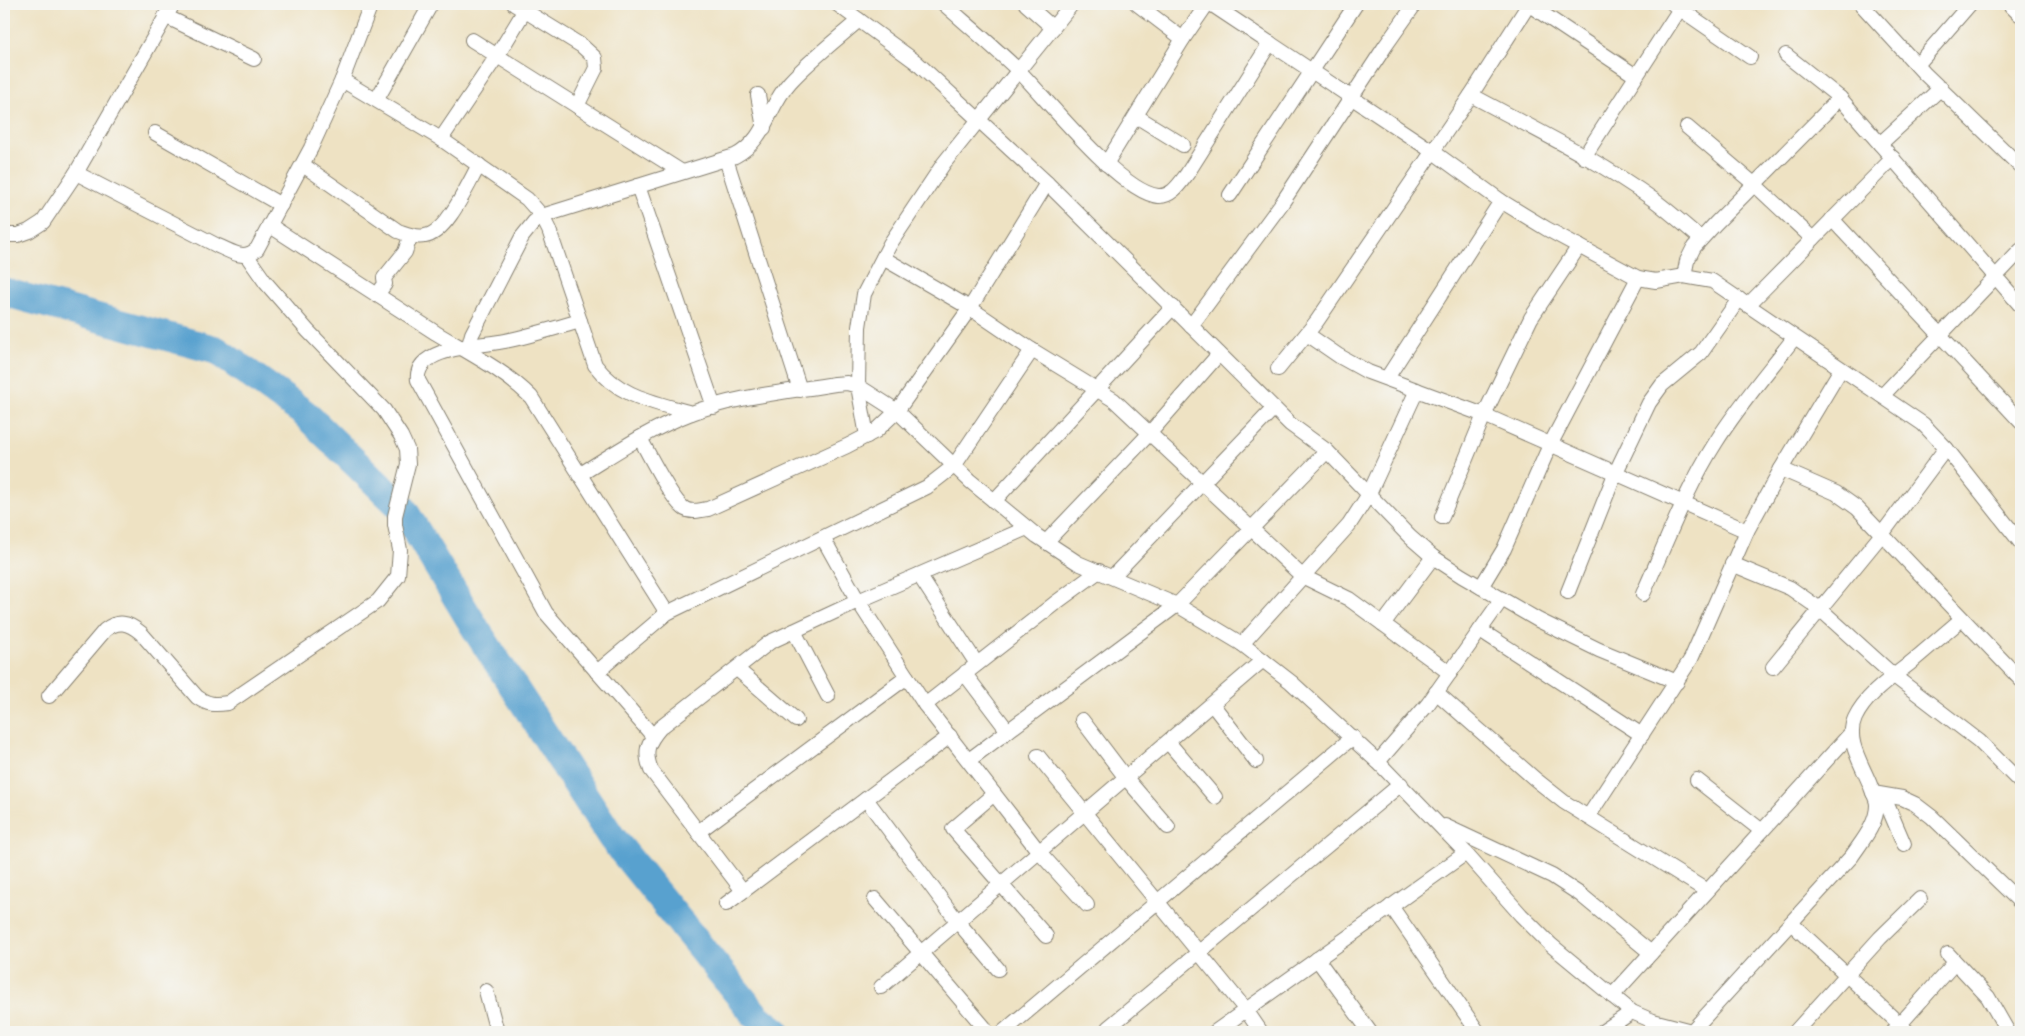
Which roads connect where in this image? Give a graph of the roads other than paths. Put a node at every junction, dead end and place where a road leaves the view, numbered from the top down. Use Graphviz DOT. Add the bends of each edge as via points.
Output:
graph roads {
  1 [pos="371,4"];
  2 [pos="431,4"];
  3 [pos="837,4"];
  4 [pos="944,4"];
  5 [pos="1026,4"];
  6 [pos="1072,4"];
  7 [pos="1137,4"];
  8 [pos="1207,4"];
  9 [pos="1211,4"];
  10 [pos="1356,4"];
  11 [pos="1415,4"];
  12 [pos="1529,4"];
  13 [pos="1861,4"];
  14 [pos="1970,4"];
  15 [pos="2012,4"];
  16 [pos="1679,5"];
  17 [pos="520,7"];
  18 [pos="169,10"];
  19 [pos="2021,14"];
  20 [pos="859,20"];
  21 [pos="1053,28"];
  22 [pos="1183,39"];
  23 [pos="472,40"];
  24 [pos="1270,42"];
  25 [pos="1786,54"];
  26 [pos="497,56"];
  27 [pos="1750,57"];
  28 [pos="254,59"];
  29 [pos="1917,65"];
  30 [pos="1312,70"];
  31 [pos="1018,71"];
  32 [pos="1636,76"];
  33 [pos="342,80"];
  34 [pos="1942,88"];
  35 [pos="758,95"];
  36 [pos="1471,95"];
  37 [pos="1351,96"];
  38 [pos="1840,98"];
  39 [pos="377,99"];
  40 [pos="577,106"];
  41 [pos="986,111"];
  42 [pos="1136,116"];
  43 [pos="764,128"];
  44 [pos="1687,128"];
  45 [pos="155,133"];
  46 [pos="441,139"];
  47 [pos="1880,144"];
  48 [pos="1183,145"];
  49 [pos="1432,151"];
  50 [pos="1584,157"];
  51 [pos="1893,158"];
  52 [pos="726,159"];
  53 [pos="1106,164"];
  54 [pos="479,165"];
  55 [pos="303,166"];
  56 [pos="2021,167"];
  57 [pos="682,172"];
  58 [pos="76,173"];
  59 [pos="1047,183"];
  60 [pos="1754,184"];
  61 [pos="638,186"];
  62 [pos="1230,195"];
  63 [pos="1501,201"];
  64 [pos="281,205"];
  65 [pos="542,216"];
  66 [pos="1832,220"];
  67 [pos="269,225"];
  68 [pos="1685,226"];
  69 [pos="4,235"];
  70 [pos="413,236"];
  71 [pos="1702,239"];
  72 [pos="1814,239"];
  73 [pos="1683,242"];
  74 [pos="1580,246"];
  75 [pos="2021,250"];
  76 [pos="247,256"];
  77 [pos="883,258"];
  78 [pos="1684,276"];
  79 [pos="1997,276"];
  80 [pos="1638,278"];
  81 [pos="377,295"];
  82 [pos="1744,302"];
  83 [pos="2021,306"];
  84 [pos="1173,307"];
  85 [pos="970,308"];
  86 [pos="1199,315"];
  87 [pos="580,321"];
  88 [pos="1307,334"];
  89 [pos="1940,336"];
  90 [pos="1794,338"];
  91 [pos="464,346"];
  92 [pos="1032,350"];
  93 [pos="1219,354"];
  94 [pos="1278,369"];
  95 [pos="1841,369"];
  96 [pos="1387,378"];
  97 [pos="858,386"];
  98 [pos="1098,389"];
  99 [pos="800,390"];
  100 [pos="1417,390"];
  101 [pos="1882,396"];
  102 [pos="714,407"];
  103 [pos="1274,408"];
  104 [pos="897,411"];
  105 [pos="691,413"];
  106 [pos="1484,415"];
  107 [pos="2021,422"];
  108 [pos="1149,434"];
  109 [pos="867,436"];
  110 [pos="640,438"];
  111 [pos="1550,445"];
  112 [pos="1946,448"];
  113 [pos="1327,451"];
  114 [pos="954,466"];
  115 [pos="1781,469"];
  116 [pos="579,474"];
  117 [pos="1615,474"];
  118 [pos="1202,483"];
  119 [pos="1372,488"];
  120 [pos="994,501"];
  121 [pos="1683,503"];
  122 [pos="1442,516"];
  123 [pos="1027,528"];
  124 [pos="1252,529"];
  125 [pos="1747,531"];
  126 [pos="1882,534"];
  127 [pos="823,538"];
  128 [pos="1046,542"];
  129 [pos="2021,543"];
  130 [pos="1433,557"];
  131 [pos="1732,564"];
  132 [pos="1106,574"];
  133 [pos="918,575"];
  134 [pos="1302,576"];
  135 [pos="1481,587"];
  136 [pos="1568,592"];
  137 [pos="1643,594"];
  138 [pos="1502,599"];
  139 [pos="858,602"];
  140 [pos="1177,605"];
  141 [pos="1820,609"];
  142 [pos="667,614"];
  143 [pos="1962,620"];
  144 [pos="1383,624"];
  145 [pos="1480,630"];
  146 [pos="794,631"];
  147 [pos="1242,644"];
  148 [pos="1263,660"];
  149 [pos="1773,667"];
  150 [pos="737,668"];
  151 [pos="972,668"];
  152 [pos="597,672"];
  153 [pos="1450,673"];
  154 [pos="1894,676"];
  155 [pos="908,677"];
  156 [pos="2021,680"];
  157 [pos="1676,682"];
  158 [pos="1436,692"];
  159 [pos="49,696"];
  160 [pos="828,696"];
  161 [pos="925,704"];
  162 [pos="1212,704"];
  163 [pos="796,720"];
  164 [pos="1082,720"];
  165 [pos="1008,731"];
  166 [pos="1852,732"];
  167 [pos="653,736"];
  168 [pos="950,736"];
  169 [pos="1642,736"];
  170 [pos="1353,737"];
  171 [pos="1168,742"];
  172 [pos="1038,756"];
  173 [pos="968,760"];
  174 [pos="1256,761"];
  175 [pos="1378,762"];
  176 [pos="1126,778"];
  177 [pos="1697,780"];
  178 [pos="2021,783"];
  179 [pos="1400,784"];
  180 [pos="994,794"];
  181 [pos="1878,794"];
  182 [pos="1215,797"];
  183 [pos="866,799"];
  184 [pos="1084,814"];
  185 [pos="1588,817"];
  186 [pos="1437,822"];
  187 [pos="1168,827"];
  188 [pos="1762,831"];
  189 [pos="698,832"];
  190 [pos="1904,844"];
  191 [pos="1040,853"];
  192 [pos="1466,853"];
  193 [pos="1001,885"];
  194 [pos="743,891"];
  195 [pos="1707,891"];
  196 [pos="875,899"];
  197 [pos="1920,899"];
  198 [pos="1158,903"];
  199 [pos="2021,903"];
  200 [pos="726,904"];
  201 [pos="1087,905"];
  202 [pos="1391,906"];
  203 [pos="958,922"];
  204 [pos="1791,923"];
  205 [pos="1046,936"];
  206 [pos="1199,953"];
  207 [pos="1651,953"];
  208 [pos="921,954"];
  209 [pos="1317,959"];
  210 [pos="998,969"];
  211 [pos="1846,974"];
  212 [pos="881,987"];
  213 [pos="486,991"];
  214 [pos="1612,996"];
  215 [pos="1246,1010"];
  216 [pos="1632,1012"];
  217 [pos="984,1027"];
  218 [pos="1108,1028"];
  219 [pos="1900,1030"];
  220 [pos="497,1032"];
  221 [pos="1003,1032"];
  222 [pos="1215,1032"];
  223 [pos="1261,1032"];
  224 [pos="1370,1032"];
  225 [pos="1478,1032"];
  226 [pos="1602,1032"];
  227 [pos="1693,1032"];
  228 [pos="1795,1032"];
  229 [pos="2008,1032"];
  1 -- 33 [label="street"];
  2 -- 39 [label="street"];
  3 -- 20 [label="street"];
  4 -- 31 [label="street"];
  5 -- 21 [label="street"];
  6 -- 21 [label="street"];
  7 -- 22 [label="street"];
  8 -- 22 [label="street"];
  9 -- 24 [label="street"];
  10 -- 30 [label="street"];
  11 -- 37 [label="street"];
  12 -- 32 [label="street"];
  12 -- 36 [label="street"];
  13 -- 29 [label="street"];
  14 -- 29 [label="street"];
  15 -- 19 [label="street"];
  16 -- 27 [label="street"];
  16 -- 32 [label="street"];
  17 -- 26 [label="street"];
  17 -- 40 [label="street" via="582,46 594,58 596,68"];
  18 -- 28 [label="street"];
  18 -- 58 [label="street"];
  20 -- 41 [label="street"];
  20 -- 43 [label="street" via="790,82 776,101"];
  21 -- 31 [label="street"];
  22 -- 42 [label="street"];
  23 -- 26 [label="street"];
  24 -- 30 [label="street"];
  24 -- 53 [label="street" via="1187,174 1169,194 1160,196 1146,192"];
  25 -- 38 [label="street"];
  26 -- 40 [label="street"];
  26 -- 46 [label="street"];
  29 -- 34 [label="street"];
  30 -- 37 [label="street"];
  30 -- 62 [label="street"];
  31 -- 41 [label="street"];
  31 -- 53 [label="street"];
  32 -- 50 [label="street"];
  33 -- 39 [label="street"];
  33 -- 55 [label="street"];
  34 -- 47 [label="street"];
  34 -- 56 [label="street"];
  35 -- 43 [label="street"];
  36 -- 49 [label="street"];
  36 -- 50 [label="street"];
  37 -- 49 [label="street"];
  37 -- 86 [label="street" via="1282,203"];
  38 -- 47 [label="street"];
  38 -- 60 [label="street"];
  39 -- 46 [label="street"];
  40 -- 57 [label="street"];
  41 -- 59 [label="street"];
  41 -- 77 [label="street" via="944,163"];
  42 -- 48 [label="street"];
  42 -- 53 [label="street"];
  43 -- 52 [label="street" via="747,150"];
  44 -- 60 [label="street"];
  45 -- 64 [label="street"];
  46 -- 54 [label="street"];
  47 -- 51 [label="street"];
  49 -- 63 [label="street"];
  49 -- 88 [label="street"];
  50 -- 68 [label="street" via="1654,201"];
  51 -- 66 [label="street"];
  51 -- 79 [label="street"];
  52 -- 57 [label="street"];
  52 -- 99 [label="street"];
  54 -- 65 [label="street" via="526,199"];
  54 -- 70 [label="street" via="444,224 435,233"];
  55 -- 64 [label="street"];
  55 -- 70 [label="street" via="398,231"];
  57 -- 61 [label="street"];
  58 -- 69 [label="street" via="43,222 18,235"];
  58 -- 76 [label="street" via="218,246"];
  59 -- 84 [label="street"];
  59 -- 85 [label="street"];
  60 -- 71 [label="street"];
  60 -- 72 [label="street"];
  61 -- 65 [label="street"];
  61 -- 102 [label="street"];
  63 -- 74 [label="street"];
  63 -- 96 [label="street"];
  64 -- 67 [label="street"];
  65 -- 87 [label="street" via="550,230"];
  65 -- 91 [label="street" via="522,237"];
  66 -- 72 [label="street"];
  66 -- 89 [label="street"];
  67 -- 76 [label="street" via="257,249"];
  67 -- 81 [label="street"];
  68 -- 71 [label="street"];
  68 -- 73 [label="street"];
  70 -- 81 [label="street" via="384,278 385,284"];
  71 -- 78 [label="street" via="1694,247"];
  72 -- 82 [label="street"];
  74 -- 80 [label="street"];
  74 -- 106 [label="street" via="1530,318"];
  75 -- 79 [label="street"];
  76 -- 159 [label="street" via="308,331 384,410 401,436 407,449 408,464 395,525 400,550 398,576 378,601 228,703 207,704 197,697 134,627 120,622 104,630"];
  77 -- 85 [label="street"];
  77 -- 97 [label="street" via="864,294 859,328"];
  78 -- 80 [label="street" via="1656,281"];
  78 -- 82 [label="street" via="1712,281"];
  79 -- 83 [label="street"];
  79 -- 89 [label="street"];
  80 -- 111 [label="street"];
  81 -- 91 [label="street"];
  82 -- 90 [label="street"];
  82 -- 117 [label="street" via="1701,353 1662,385 1649,403"];
  84 -- 86 [label="street"];
  84 -- 98 [label="street"];
  85 -- 92 [label="street"];
  85 -- 104 [label="street"];
  86 -- 93 [label="street"];
  87 -- 91 [label="street" via="505,341"];
  87 -- 105 [label="street" via="595,364 605,378 644,399"];
  88 -- 94 [label="street"];
  88 -- 96 [label="street" via="1368,372"];
  89 -- 101 [label="street"];
  89 -- 107 [label="street"];
  90 -- 95 [label="street"];
  90 -- 121 [label="street" via="1734,414 1707,456"];
  91 -- 116 [label="street" via="531,397"];
  91 -- 152 [label="street" via="427,360 420,366 417,373 420,386 546,613"];
  92 -- 98 [label="street"];
  92 -- 114 [label="street"];
  93 -- 103 [label="street"];
  93 -- 108 [label="street"];
  95 -- 101 [label="street"];
  95 -- 115 [label="street"];
  96 -- 100 [label="street"];
  97 -- 99 [label="street" via="847,383"];
  97 -- 104 [label="street"];
  97 -- 109 [label="street"];
  98 -- 108 [label="street"];
  98 -- 120 [label="street"];
  99 -- 102 [label="street"];
  100 -- 106 [label="street"];
  100 -- 119 [label="street"];
  101 -- 112 [label="street" via="1923,424"];
  102 -- 105 [label="street"];
  103 -- 113 [label="street" via="1303,435"];
  103 -- 118 [label="street"];
  104 -- 109 [label="street"];
  104 -- 114 [label="street"];
  105 -- 110 [label="street"];
  106 -- 111 [label="street"];
  106 -- 122 [label="street"];
  108 -- 118 [label="street"];
  108 -- 128 [label="street"];
  109 -- 110 [label="street" via="698,511 690,511 678,504"];
  110 -- 116 [label="street"];
  111 -- 117 [label="street"];
  111 -- 135 [label="street" via="1504,549"];
  112 -- 126 [label="street"];
  112 -- 129 [label="street"];
  113 -- 119 [label="street"];
  113 -- 124 [label="street"];
  114 -- 120 [label="street"];
  114 -- 127 [label="street" via="927,487"];
  115 -- 125 [label="street"];
  115 -- 126 [label="street" via="1836,494 1857,508"];
  116 -- 142 [label="street"];
  117 -- 121 [label="street"];
  117 -- 136 [label="street"];
  118 -- 124 [label="street"];
  118 -- 132 [label="street"];
  119 -- 130 [label="street" via="1410,537"];
  119 -- 134 [label="street" via="1336,540"];
  120 -- 123 [label="street"];
  121 -- 125 [label="street"];
  121 -- 137 [label="street"];
  123 -- 128 [label="street"];
  123 -- 133 [label="street"];
  124 -- 134 [label="street"];
  124 -- 140 [label="street"];
  125 -- 131 [label="street"];
  126 -- 141 [label="street"];
  126 -- 143 [label="street"];
  127 -- 139 [label="street"];
  127 -- 142 [label="street"];
  128 -- 132 [label="street" via="1078,563"];
  130 -- 135 [label="street"];
  130 -- 144 [label="street"];
  131 -- 141 [label="street" via="1790,588"];
  131 -- 157 [label="street" via="1691,659"];
  132 -- 140 [label="street"];
  132 -- 151 [label="street" via="1054,604"];
  133 -- 139 [label="street"];
  133 -- 151 [label="street"];
  134 -- 144 [label="street" via="1350,599"];
  134 -- 147 [label="street"];
  135 -- 138 [label="street"];
  138 -- 145 [label="street"];
  138 -- 157 [label="street" via="1600,650"];
  139 -- 146 [label="street"];
  139 -- 155 [label="street"];
  140 -- 147 [label="street"];
  140 -- 165 [label="street"];
  141 -- 149 [label="street"];
  141 -- 154 [label="street"];
  142 -- 152 [label="street"];
  143 -- 154 [label="street"];
  143 -- 156 [label="street"];
  144 -- 153 [label="street"];
  145 -- 153 [label="street"];
  145 -- 169 [label="street"];
  146 -- 150 [label="street" via="770,642"];
  146 -- 160 [label="street"];
  147 -- 148 [label="street"];
  148 -- 162 [label="street"];
  148 -- 170 [label="street"];
  150 -- 163 [label="street"];
  150 -- 167 [label="street"];
  151 -- 161 [label="street"];
  151 -- 165 [label="street" via="968,678"];
  152 -- 167 [label="street"];
  153 -- 158 [label="street"];
  154 -- 166 [label="street" via="1864,704 1855,718"];
  154 -- 178 [label="street" via="1979,741"];
  155 -- 161 [label="street"];
  155 -- 189 [label="street"];
  157 -- 169 [label="street"];
  158 -- 175 [label="street" via="1412,725"];
  158 -- 185 [label="street" via="1535,779"];
  161 -- 168 [label="street"];
  162 -- 171 [label="street"];
  162 -- 174 [label="street"];
  164 -- 176 [label="street"];
  165 -- 173 [label="street"];
  166 -- 181 [label="street" via="1854,747"];
  166 -- 188 [label="street"];
  167 -- 189 [label="street" via="646,753 651,770"];
  168 -- 173 [label="street"];
  168 -- 183 [label="street"];
  169 -- 185 [label="street"];
  170 -- 175 [label="street"];
  170 -- 198 [label="street"];
  171 -- 176 [label="street"];
  171 -- 182 [label="street"];
  172 -- 184 [label="street"];
  173 -- 180 [label="street"];
  175 -- 179 [label="street"];
  176 -- 184 [label="street"];
  176 -- 187 [label="street"];
  177 -- 188 [label="street"];
  179 -- 186 [label="street"];
  179 -- 206 [label="street"];
  180 -- 191 [label="street"];
  180 -- 193 [label="street" via="953,829"];
  181 -- 190 [label="street"];
  181 -- 199 [label="street" via="1915,804"];
  181 -- 204 [label="street" via="1873,822 1852,856"];
  183 -- 194 [label="street"];
  183 -- 203 [label="street"];
  184 -- 191 [label="street"];
  184 -- 198 [label="street"];
  185 -- 195 [label="street"];
  186 -- 192 [label="street"];
  186 -- 207 [label="street" via="1552,876 1581,895"];
  188 -- 195 [label="street"];
  189 -- 194 [label="street"];
  191 -- 193 [label="street"];
  191 -- 201 [label="street"];
  192 -- 202 [label="street"];
  192 -- 214 [label="street" via="1551,945"];
  193 -- 203 [label="street"];
  193 -- 205 [label="street"];
  194 -- 200 [label="street"];
  195 -- 207 [label="street"];
  196 -- 208 [label="street"];
  197 -- 211 [label="street"];
  198 -- 206 [label="street"];
  198 -- 221 [label="street"];
  202 -- 209 [label="street"];
  202 -- 225 [label="street"];
  203 -- 208 [label="street"];
  203 -- 210 [label="street"];
  204 -- 211 [label="street"];
  204 -- 227 [label="street"];
  206 -- 215 [label="street"];
  206 -- 218 [label="street"];
  207 -- 214 [label="street"];
  208 -- 212 [label="street"];
  208 -- 217 [label="street"];
  209 -- 215 [label="street"];
  209 -- 224 [label="street"];
  211 -- 219 [label="street"];
  211 -- 228 [label="street"];
  213 -- 220 [label="street"];
  214 -- 216 [label="street"];
  215 -- 222 [label="street"];
  215 -- 223 [label="street"];
  216 -- 226 [label="street"];
  216 -- 227 [label="street"];
  219 -- 229 [label="street" via="1949,961 1988,997"];
}
